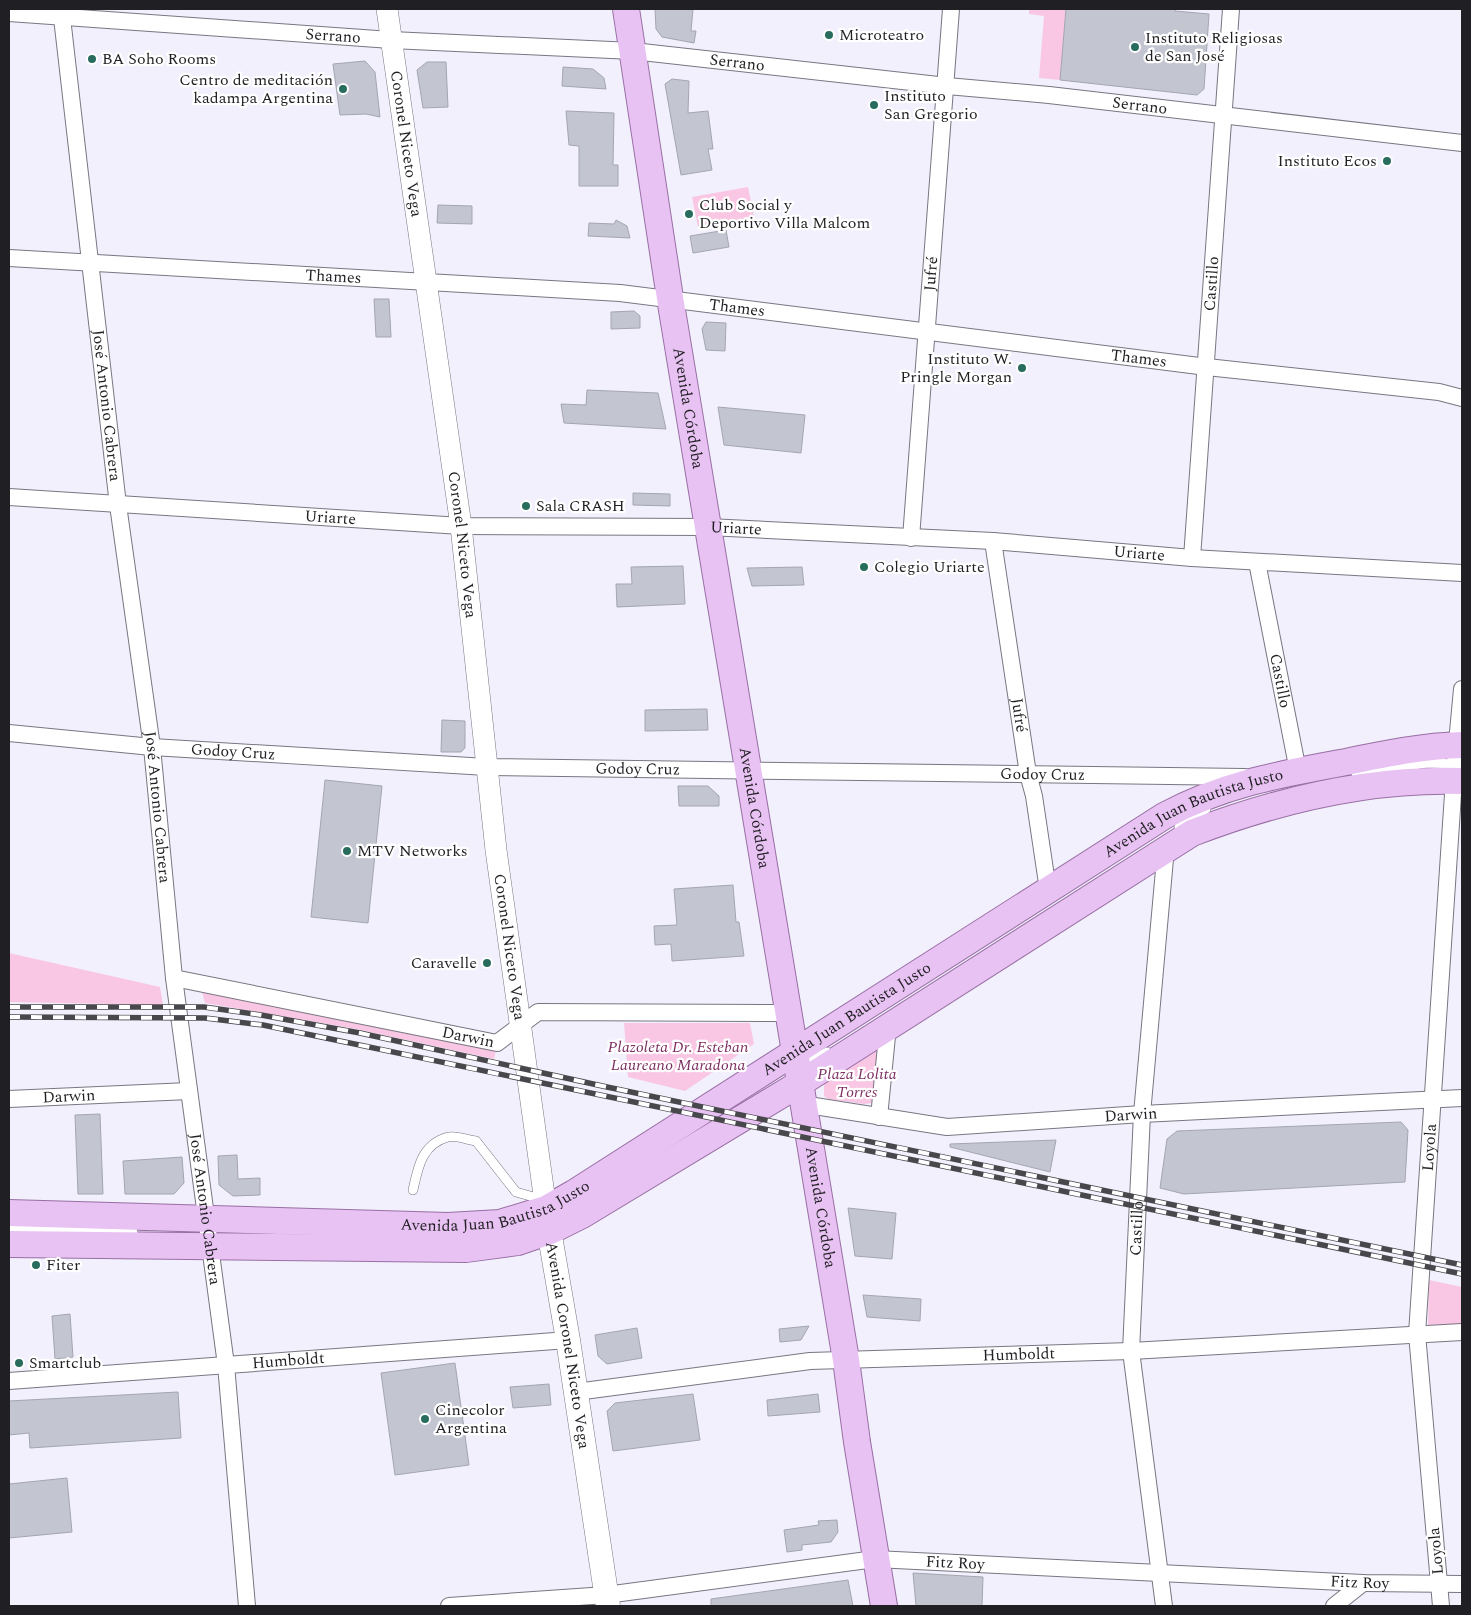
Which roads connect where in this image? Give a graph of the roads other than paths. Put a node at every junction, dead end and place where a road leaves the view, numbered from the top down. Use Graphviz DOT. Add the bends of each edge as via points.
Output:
graph roads {
  1 [pos="386,9"];
  2 [pos="626,9"];
  3 [pos="951,9"];
  4 [pos="1230,9"];
  5 [pos="9,13"];
  6 [pos="62,13"];
  7 [pos="391,40"];
  8 [pos="633,51"];
  9 [pos="947,86"];
  10 [pos="1224,114"];
  11 [pos="1462,142"];
  12 [pos="9,258"];
  13 [pos="92,263"];
  14 [pos="427,281"];
  15 [pos="670,298"];
  16 [pos="928,333"];
  17 [pos="1207,367"];
  18 [pos="1462,398"];
  19 [pos="9,497"];
  20 [pos="118,504"];
  21 [pos="461,526"];
  22 [pos="708,527"];
  23 [pos="912,538"];
  24 [pos="993,541"];
  25 [pos="1192,558"];
  26 [pos="1257,562"];
  27 [pos="1462,573"];
  28 [pos="1462,689"];
  29 [pos="9,733"];
  30 [pos="152,747"];
  31 [pos="1459,763"];
  32 [pos="487,767"];
  33 [pos="748,770"];
  34 [pos="1298,771"];
  35 [pos="1028,774"];
  36 [pos="1344,775"];
  37 [pos="1267,777"];
  38 [pos="1213,806"];
  39 [pos="1169,839"];
  40 [pos="1048,890"];
  41 [pos="174,978"];
  42 [pos="788,1013"];
  43 [pos="521,1025"];
  44 [pos="888,1026"];
  45 [pos="833,1049"];
  46 [pos="796,1076"];
  47 [pos="528,1083"];
  48 [pos="758,1087"];
  49 [pos="189,1091"];
  50 [pos="1462,1098"];
  51 [pos="9,1099"];
  52 [pos="1432,1099"];
  53 [pos="1142,1114"];
  54 [pos="879,1118"];
  55 [pos="413,1190"];
  56 [pos="9,1213"];
  57 [pos="545,1216"];
  58 [pos="9,1229"];
  59 [pos="138,1232"];
  60 [pos="208,1234"];
  61 [pos="492,1235"];
  62 [pos="476,1238"];
  63 [pos="9,1244"];
  64 [pos="1462,1332"];
  65 [pos="1417,1334"];
  66 [pos="568,1340"];
  67 [pos="1131,1351"];
  68 [pos="846,1360"];
  69 [pos="226,1365"];
  70 [pos="9,1381"];
  71 [pos="576,1392"];
  72 [pos="876,1559"];
  73 [pos="1159,1574"];
  74 [pos="1363,1583"];
  75 [pos="1439,1584"];
  76 [pos="1462,1584"];
  77 [pos="607,1601"];
  78 [pos="247,1606"];
  79 [pos="449,1606"];
  80 [pos="884,1606"];
  81 [pos="1164,1606"];
  82 [pos="1334,1606"];
  83 [pos="1441,1606"];
  1 -- 7 [label="street, Coronel Niceto Vega"];
  2 -- 8 [label="main road, Avenida Córdoba"];
  3 -- 9 [label="street, Jufré"];
  4 -- 10 [label="street, Castillo"];
  5 -- 6 [label="street, Serrano"];
  6 -- 7 [label="street, Serrano"];
  6 -- 13 [label="street, José Antonio Cabrera"];
  7 -- 8 [label="street, Serrano"];
  7 -- 14 [label="street, Coronel Niceto Vega"];
  8 -- 9 [label="street, Serrano"];
  8 -- 15 [label="main road, Avenida Córdoba"];
  9 -- 10 [label="street, Serrano"];
  9 -- 16 [label="street, Jufré"];
  10 -- 11 [label="street, Serrano"];
  10 -- 17 [label="street, Castillo"];
  12 -- 13 [label="street, Thames"];
  13 -- 14 [label="street, Thames"];
  13 -- 20 [label="street, José Antonio Cabrera"];
  14 -- 15 [label="street, Thames"];
  14 -- 21 [label="street, Coronel Niceto Vega"];
  15 -- 16 [label="street, Thames"];
  15 -- 22 [label="main road, Avenida Córdoba"];
  16 -- 17 [label="street, Thames"];
  16 -- 23 [label="street, Jufré"];
  17 -- 18 [label="street, Thames" via="1438,392"];
  17 -- 25 [label="street, Castillo"];
  19 -- 20 [label="street, Uriarte"];
  20 -- 21 [label="street, Uriarte"];
  20 -- 30 [label="street, José Antonio Cabrera"];
  21 -- 22 [label="street, Uriarte"];
  21 -- 32 [label="street, Coronel Niceto Vega"];
  22 -- 23 [label="street, Uriarte"];
  22 -- 33 [label="main road, Avenida Córdoba"];
  23 -- 24 [label="street, Uriarte"];
  24 -- 25 [label="street, Uriarte"];
  24 -- 35 [label="street, Jufré"];
  25 -- 26 [label="street, Uriarte"];
  26 -- 27 [label="street, Uriarte"];
  26 -- 34 [label="street, Castillo"];
  28 -- 31 [label="street, Loyola"];
  29 -- 30 [label="street, Godoy Cruz"];
  30 -- 32 [label="street, Godoy Cruz"];
  30 -- 41 [label="street, José Antonio Cabrera"];
  31 -- 34 [label="main road, Avenida Juan Bautista Justo" via="1370,757"];
  31 -- 36 [label="lane" via="1427,763"];
  31 -- 39 [label="main road, Avenida Juan Bautista Justo" via="1394,783 1292,801"];
  31 -- 52 [label="street, Loyola"];
  32 -- 33 [label="street, Godoy Cruz"];
  32 -- 43 [label="street, Coronel Niceto Vega"];
  33 -- 35 [label="street, Godoy Cruz"];
  33 -- 42 [label="main road, Avenida Córdoba"];
  34 -- 37 [label="main road, Avenida Juan Bautista Justo"];
  35 -- 37 [label="street, Godoy Cruz"];
  35 -- 40 [label="street, Jufré"];
  37 -- 40 [label="main road, Avenida Juan Bautista Justo" via="1196,799"];
  38 -- 39 [label="lane"];
  39 -- 44 [label="main road, Avenida Juan Bautista Justo"];
  39 -- 53 [label="street, Castillo"];
  40 -- 46 [label="main road, Avenida Juan Bautista Justo"];
  41 -- 43 [label="street, Darwin" via="497,1043"];
  41 -- 49 [label="street, José Antonio Cabrera"];
  42 -- 43 [label="street, Darwin" via="538,1012"];
  42 -- 46 [label="main road, Avenida Córdoba"];
  43 -- 47 [label="street, Coronel Niceto Vega"];
  44 -- 46 [label="main road, Avenida Juan Bautista Justo"];
  44 -- 54 [label="street"];
  45 -- 46 [label="lane"];
  46 -- 54 [label="street, Darwin"];
  46 -- 57 [label="main road, Avenida Juan Bautista Justo" via="574,1193"];
  46 -- 68 [label="main road, Avenida Córdoba"];
  47 -- 57 [label="street, Avenida Coronel Niceto Vega"];
  48 -- 57 [label="lane"];
  49 -- 51 [label="street, Darwin"];
  49 -- 60 [label="street, José Antonio Cabrera"];
  50 -- 52 [label="street, Darwin"];
  52 -- 53 [label="street, Darwin"];
  52 -- 65 [label="street, Loyola"];
  53 -- 54 [label="street, Darwin" via="947,1127"];
  53 -- 67 [label="street, Castillo"];
  55 -- 57 [label="lane" via="419,1164 428,1147 449,1137 476,1141 516,1192"];
  56 -- 60 [label="main road, Avenida Juan Bautista Justo"];
  57 -- 60 [label="main road, Avenida Juan Bautista Justo" via="518,1242 466,1249"];
  57 -- 66 [label="main road, Avenida Coronel Niceto Vega"];
  58 -- 59 [label="lane"];
  60 -- 63 [label="main road, Avenida Juan Bautista Justo"];
  60 -- 69 [label="street, José Antonio Cabrera"];
  61 -- 62 [label="lane"];
  64 -- 65 [label="street, Humboldt"];
  65 -- 67 [label="street, Humboldt"];
  65 -- 75 [label="street, Loyola"];
  66 -- 69 [label="street, Humboldt"];
  66 -- 71 [label="main road, Avenida Coronel Niceto Vega"];
  67 -- 68 [label="street, Humboldt"];
  67 -- 73 [label="street, Castillo"];
  68 -- 71 [label="street, Humboldt" via="810,1361"];
  68 -- 72 [label="main road, Avenida Córdoba"];
  69 -- 70 [label="street, Humboldt"];
  69 -- 78 [label="street, José Antonio Cabrera"];
  71 -- 77 [label="main road, Avenida Coronel Niceto Vega"];
  72 -- 73 [label="street, Fitz Roy"];
  72 -- 77 [label="street, Fitz Roy"];
  72 -- 80 [label="main road, Avenida Córdoba"];
  73 -- 74 [label="street, Fitz Roy"];
  73 -- 81 [label="street, Castillo"];
  74 -- 75 [label="street, Fitz Roy"];
  74 -- 82 [label="street"];
  75 -- 76 [label="street, Fitz Roy"];
  75 -- 83 [label="street, Loyola"];
  77 -- 79 [label="street, Fitz Roy"];
}
